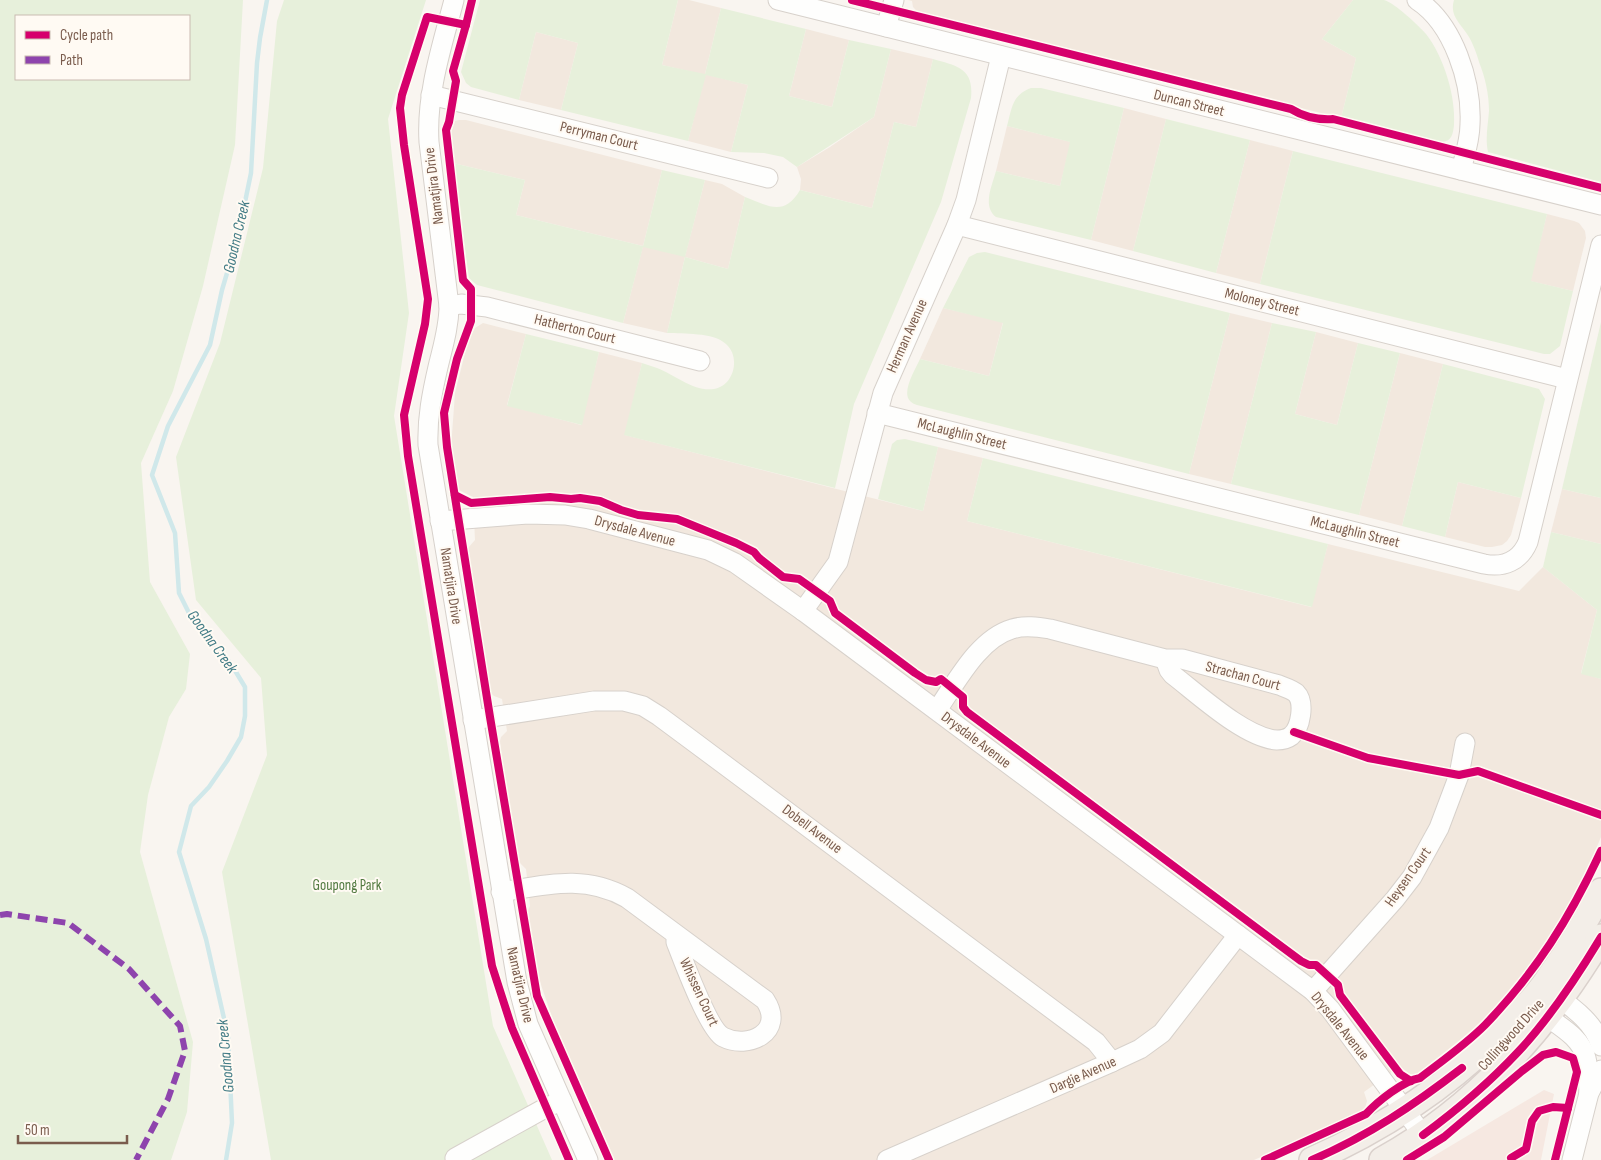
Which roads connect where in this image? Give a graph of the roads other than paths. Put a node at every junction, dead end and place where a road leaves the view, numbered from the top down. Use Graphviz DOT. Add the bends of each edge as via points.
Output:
graph roads {
  1 [pos="454,0"];
  2 [pos="778,0"];
  3 [pos="894,0"];
  4 [pos="1422,1"];
  5 [pos="886,27"];
  6 [pos="1001,56"];
  7 [pos="431,95"];
  8 [pos="1461,170"];
  9 [pos="768,178"];
  10 [pos="1601,205"];
  11 [pos="957,225"];
  12 [pos="1601,245"];
  13 [pos="449,306"];
  14 [pos="700,361"];
  15 [pos="1568,379"];
  16 [pos="877,412"];
  17 [pos="440,521"];
  18 [pos="803,611"];
  19 [pos="1165,659"];
  20 [pos="937,710"];
  21 [pos="473,720"];
  22 [pos="1465,743"];
  23 [pos="1601,891"];
  24 [pos="501,892"];
  25 [pos="676,936"];
  26 [pos="1238,936"];
  27 [pos="1601,937"];
  28 [pos="1313,991"];
  29 [pos="1545,1001"];
  30 [pos="1601,1043"];
  31 [pos="1112,1062"];
  32 [pos="1601,1070"];
  33 [pos="1590,1093"];
  34 [pos="562,1101"];
  35 [pos="1404,1111"];
  36 [pos="1423,1135"];
  37 [pos="455,1158"];
  38 [pos="588,1160"];
  39 [pos="887,1160"];
  40 [pos="1312,1160"];
  41 [pos="1382,1160"];
  42 [pos="1572,1160"];
  1 -- 7 [label="street, Namatjira Drive"];
  2 -- 5 [label="street, Duncan Street"];
  3 -- 5 [label="street"];
  4 -- 8 [label="street" via="1452,42 1467,84 1470,126"];
  5 -- 6 [label="street, Duncan Street"];
  6 -- 8 [label="street, Duncan Street"];
  6 -- 11 [label="street, Herman Avenue"];
  7 -- 9 [label="street, Perryman Court"];
  7 -- 13 [label="street, Namatjira Drive" via="428,142"];
  8 -- 10 [label="street, Duncan Street"];
  11 -- 15 [label="street, Moloney Street"];
  11 -- 16 [label="street, Herman Avenue" via="890,374"];
  12 -- 15 [label="street, McLaughlin Street"];
  13 -- 14 [label="street, Hatherton Court" via="487,307"];
  13 -- 17 [label="street, Namatjira Drive" via="428,431"];
  15 -- 16 [label="street, McLaughlin Street" via="1528,542 1512,562 1499,566"];
  16 -- 18 [label="street, Herman Avenue" via="838,562"];
  17 -- 18 [label="street, Drysdale Avenue" via="528,514 588,518 708,550 735,563"];
  17 -- 21 [label="street, Namatjira Drive"];
  18 -- 20 [label="street, Drysdale Avenue"];
  19 -- 19 [label="street, Strachan Court" via="1182,660 1290,689 1297,694 1302,708 1294,732 1285,739 1277,740 1252,734 1173,675"];
  19 -- 20 [label="street, Strachan Court" via="1050,628 1013,628 1001,633 978,652"];
  20 -- 26 [label="street, Drysdale Avenue"];
  21 -- 24 [label="street, Namatjira Drive"];
  21 -- 31 [label="street, Dobell Avenue" via="594,701 624,701 643,706 1096,1042"];
  22 -- 28 [label="street, Heysen Court" via="1459,775 1439,828 1412,877"];
  23 -- 29 [label="main road, Collingwood Drive"];
  24 -- 25 [label="street, Whissen Court" via="558,883 599,887 627,898"];
  24 -- 34 [label="street, Namatjira Drive" via="521,1002"];
  25 -- 25 [label="street, Whissen Court" via="765,1000 772,1018 770,1028 760,1037 748,1040 722,1037 700,1000"];
  26 -- 28 [label="street, Drysdale Avenue"];
  26 -- 31 [label="street, Dargie Avenue" via="1162,1033 1140,1049"];
  27 -- 29 [label="main road, Collingwood Drive"];
  28 -- 35 [label="street, Drysdale Avenue" via="1330,1009"];
  29 -- 30 [label="street" via="1590,1024"];
  29 -- 33 [label="street" via="1582,1048"];
  29 -- 35 [label="main road, Collingwood Drive"];
  29 -- 36 [label="main road, Collingwood Drive" via="1520,1050 1466,1102"];
  31 -- 39 [label="street, Dargie Avenue"];
  32 -- 33 [label="street"];
  33 -- 42 [label="street"];
  34 -- 37 [label="street"];
  34 -- 38 [label="street, Namatjira Drive"];
  35 -- 36 [label="street, Drysdale Avenue"];
  35 -- 40 [label="main road, Collingwood Drive" via="1345,1146"];
  36 -- 41 [label="main road, Collingwood Drive"];
}
